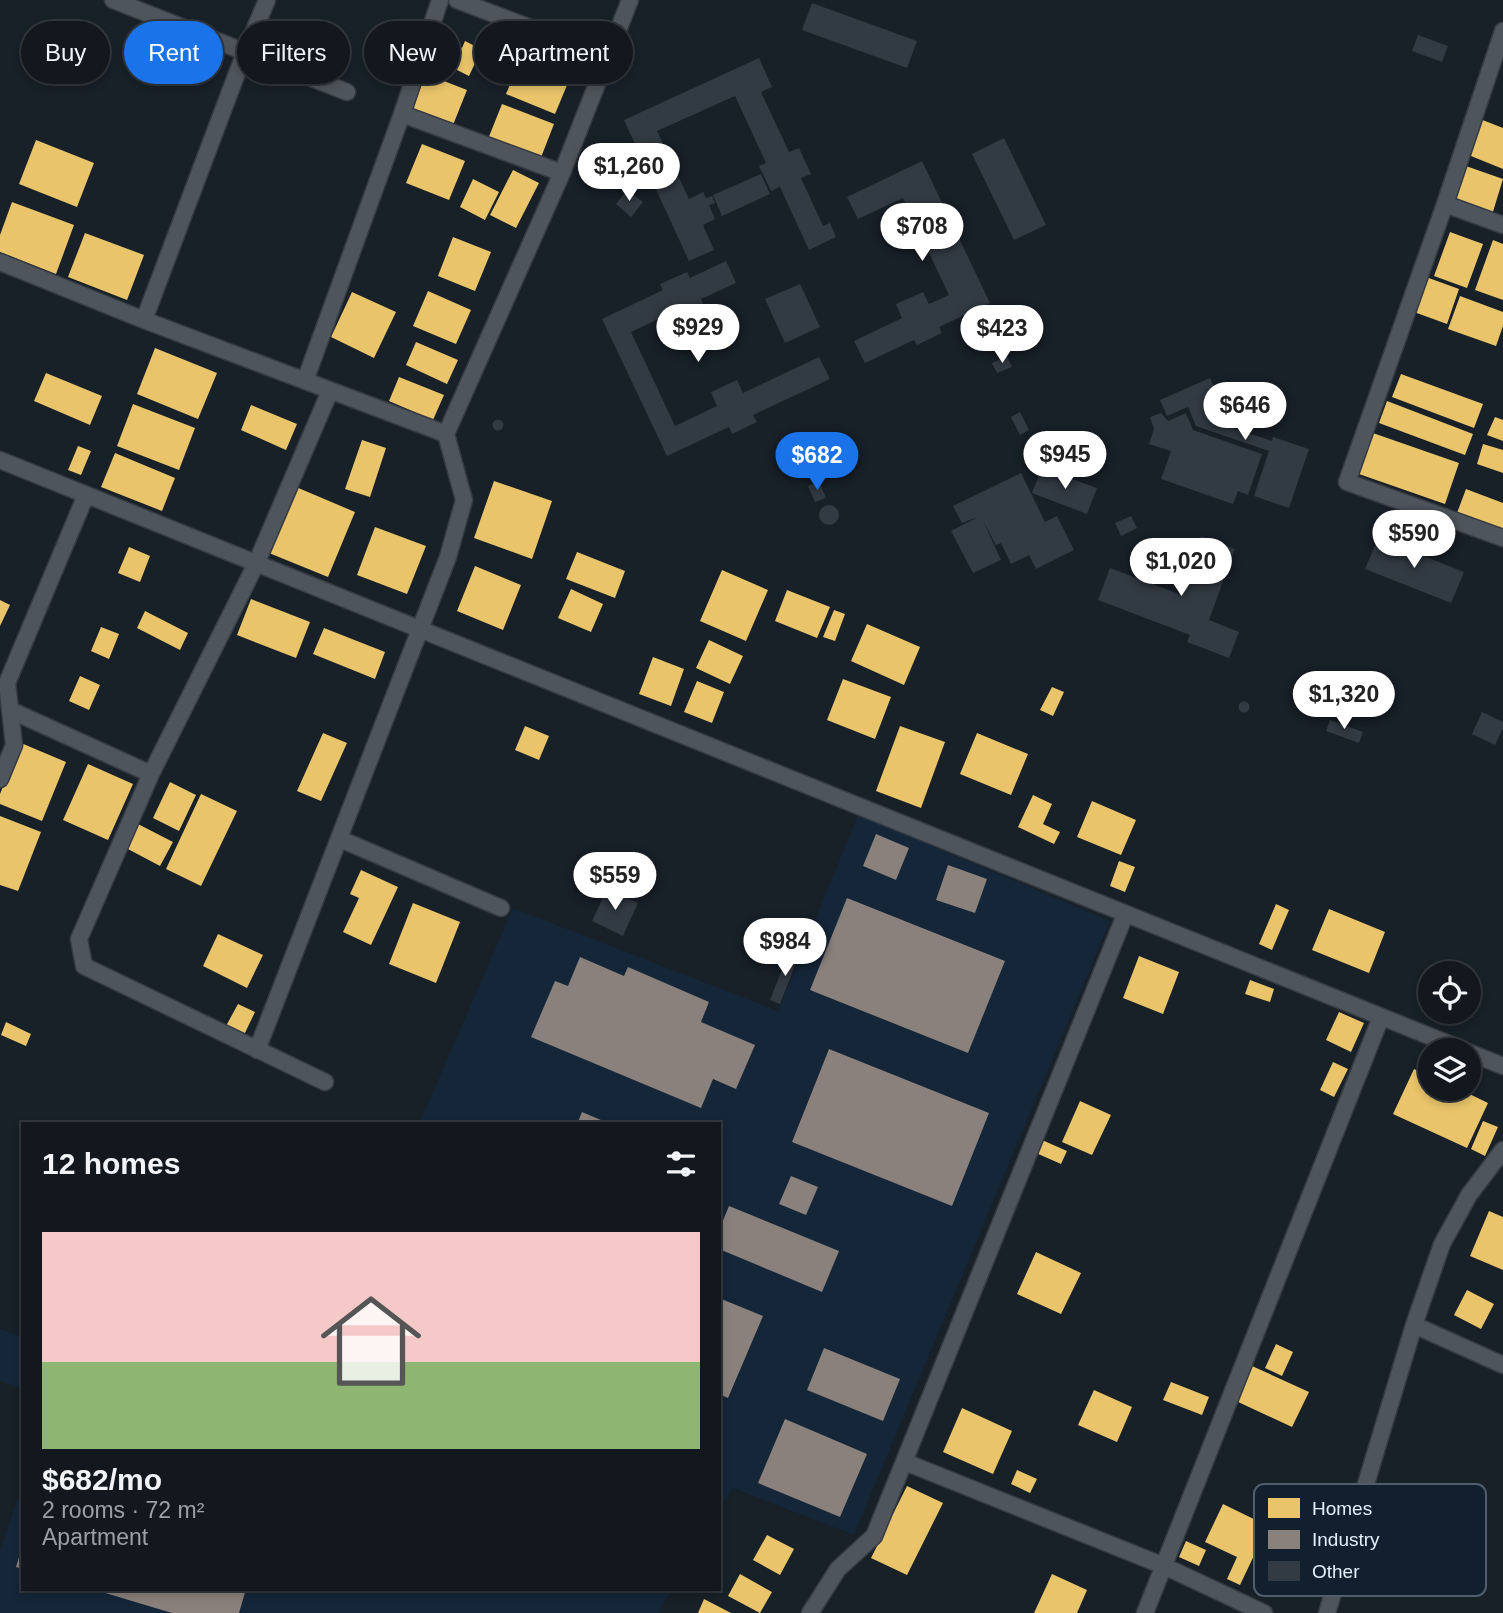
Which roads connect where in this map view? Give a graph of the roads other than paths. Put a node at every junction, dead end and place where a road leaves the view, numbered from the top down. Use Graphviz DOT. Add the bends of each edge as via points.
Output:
graph roads {
  1 [pos="113,0"];
  2 [pos="267,0"];
  3 [pos="440,0"];
  4 [pos="457,0"];
  5 [pos="630,0"];
  6 [pos="258,21"];
  7 [pos="512,21"];
  8 [pos="622,21"];
  9 [pos="1503,31"];
  10 [pos="237,49"];
  11 [pos="237,73"];
  12 [pos="327,84"];
  13 [pos="597,84"];
  14 [pos="347,92"];
  15 [pos="402,114"];
  16 [pos="562,173"];
  17 [pos="1446,204"];
  18 [pos="1503,225"];
  19 [pos="0,262"];
  20 [pos="144,320"];
  21 [pos="305,381"];
  22 [pos="330,391"];
  23 [pos="446,434"];
  24 [pos="0,460"];
  25 [pos="86,495"];
  26 [pos="1503,538"];
  27 [pos="256,564"];
  28 [pos="420,630"];
  29 [pos="10,710"];
  30 [pos="150,775"];
  31 [pos="0,779"];
  32 [pos="340,839"];
  33 [pos="501,908"];
  34 [pos="1125,915"];
  35 [pos="1381,1017"];
  36 [pos="1434,1038"];
  37 [pos="257,1049"];
  38 [pos="1481,1057"];
  39 [pos="1503,1066"];
  40 [pos="325,1082"];
  41 [pos="1503,1150"];
  42 [pos="1414,1325"];
  43 [pos="1503,1364"];
  44 [pos="905,1462"];
  45 [pos="1366,1484"];
  46 [pos="1164,1566"];
  47 [pos="1332,1596"];
  48 [pos="810,1613"];
  49 [pos="1145,1613"];
  50 [pos="1264,1613"];
  51 [pos="1327,1613"];
  1 -- 10 [label="street"];
  2 -- 6 [label="street"];
  3 -- 15 [label="street"];
  4 -- 7 [label="street"];
  5 -- 8 [label="street"];
  9 -- 17 [label="street"];
  11 -- 20 [label="street"];
  12 -- 14 [label="street"];
  13 -- 16 [label="street"];
  15 -- 16 [label="street"];
  15 -- 21 [label="street"];
  16 -- 23 [label="street"];
  17 -- 18 [label="street"];
  17 -- 26 [label="street" via="1347,482"];
  19 -- 20 [label="street"];
  20 -- 21 [label="street"];
  21 -- 22 [label="street"];
  22 -- 23 [label="street"];
  22 -- 27 [label="street"];
  23 -- 28 [label="street" via="464,500"];
  24 -- 25 [label="street"];
  25 -- 27 [label="street"];
  25 -- 29 [label="street" via="7,683"];
  27 -- 28 [label="street"];
  27 -- 30 [label="street"];
  28 -- 32 [label="street"];
  28 -- 34 [label="street"];
  29 -- 30 [label="street"];
  29 -- 31 [label="street" via="14,745"];
  30 -- 37 [label="street" via="79,939 84,966"];
  32 -- 33 [label="street"];
  32 -- 37 [label="street"];
  34 -- 35 [label="street"];
  34 -- 44 [label="street"];
  35 -- 36 [label="street"];
  35 -- 46 [label="street"];
  37 -- 40 [label="street"];
  38 -- 39 [label="street"];
  41 -- 42 [label="street" via="1469,1195 1442,1244"];
  42 -- 43 [label="street"];
  42 -- 45 [label="street"];
  44 -- 46 [label="street"];
  44 -- 48 [label="street" via="874,1536 838,1569"];
  46 -- 49 [label="street"];
  46 -- 50 [label="street"];
  47 -- 51 [label="street"];
}
